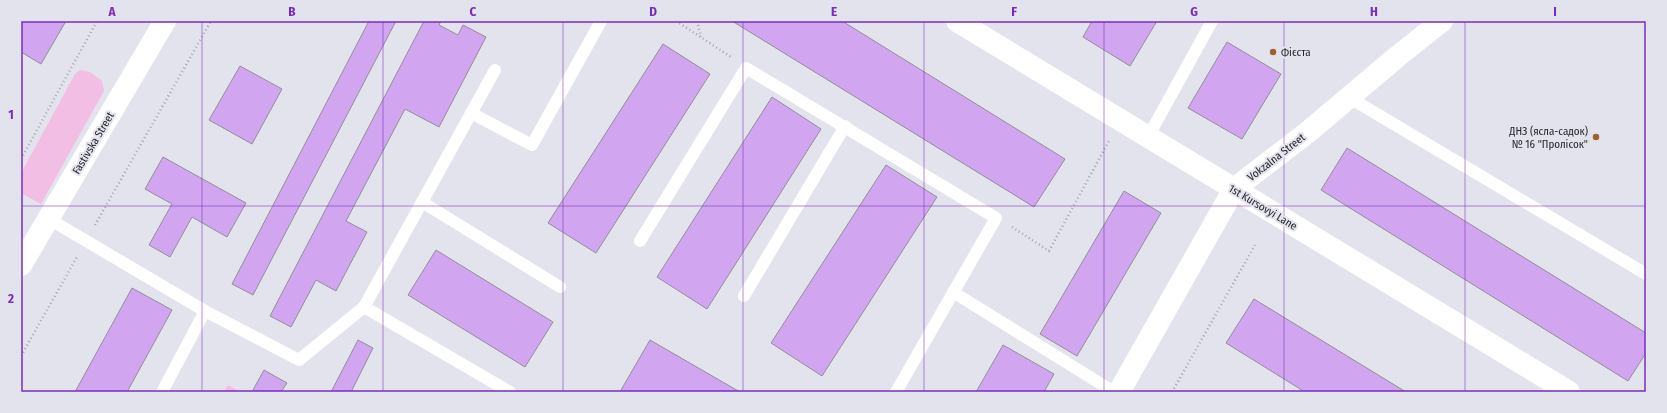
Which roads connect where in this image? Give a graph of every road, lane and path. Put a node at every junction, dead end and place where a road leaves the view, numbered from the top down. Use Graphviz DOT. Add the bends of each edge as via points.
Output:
graph roads {
  1 [pos="97,21"];
  2 [pos="165,21"];
  3 [pos="210,21"];
  4 [pos="601,21"];
  5 [pos="676,21"];
  6 [pos="697,21"];
  7 [pos="957,21"];
  8 [pos="1212,21"];
  9 [pos="1442,21"];
  10 [pos="701,38"];
  11 [pos="746,68"];
  12 [pos="495,70"];
  13 [pos="1350,98"];
  14 [pos="471,113"];
  15 [pos="845,126"];
  16 [pos="1148,137"];
  17 [pos="1111,138"];
  18 [pos="21,160"];
  19 [pos="1234,189"];
  20 [pos="422,202"];
  21 [pos="996,218"];
  22 [pos="49,219"];
  23 [pos="86,241"];
  24 [pos="640,241"];
  25 [pos="1255,245"];
  26 [pos="21,264"];
  27 [pos="1646,274"];
  28 [pos="560,287"];
  29 [pos="953,292"];
  30 [pos="744,296"];
  31 [pos="364,307"];
  32 [pos="205,311"];
  33 [pos="21,356"];
  34 [pos="162,392"];
  35 [pos="510,392"];
  36 [pos="896,392"];
  37 [pos="1114,392"];
  38 [pos="1119,392"];
  39 [pos="1172,392"];
  40 [pos="1569,392"];
  1 -- 18 [label="path"];
  2 -- 22 [label="street, Fastivska Street"];
  3 -- 23 [label="path"];
  4 -- 14 [label="lane" via="532,145"];
  5 -- 10 [label="path"];
  6 -- 10 [label="path"];
  7 -- 16 [label="street, 1st Kursovyi Lane"];
  8 -- 16 [label="lane"];
  9 -- 13 [label="street, Vokzalna Street"];
  10 -- 11 [label="path"];
  11 -- 15 [label="lane"];
  11 -- 24 [label="lane"];
  12 -- 14 [label="lane"];
  13 -- 19 [label="street, Vokzalna Street"];
  13 -- 27 [label="lane"];
  14 -- 20 [label="lane"];
  15 -- 21 [label="lane"];
  15 -- 30 [label="lane"];
  16 -- 19 [label="street, 1st Kursovyi Lane"];
  17 -- 21 [label="path" via="1049,251"];
  19 -- 38 [label="street, Vokzalna Street"];
  19 -- 40 [label="street, 1st Kursovyi Lane"];
  20 -- 28 [label="lane"];
  20 -- 31 [label="lane"];
  21 -- 29 [label="lane"];
  22 -- 23 [label="lane"];
  22 -- 26 [label="street, Fastivska Street"];
  23 -- 32 [label="lane"];
  23 -- 33 [label="path"];
  25 -- 39 [label="path"];
  29 -- 36 [label="lane"];
  29 -- 37 [label="lane"];
  31 -- 32 [label="lane" via="299,360"];
  31 -- 35 [label="lane"];
  32 -- 34 [label="lane"];
}
